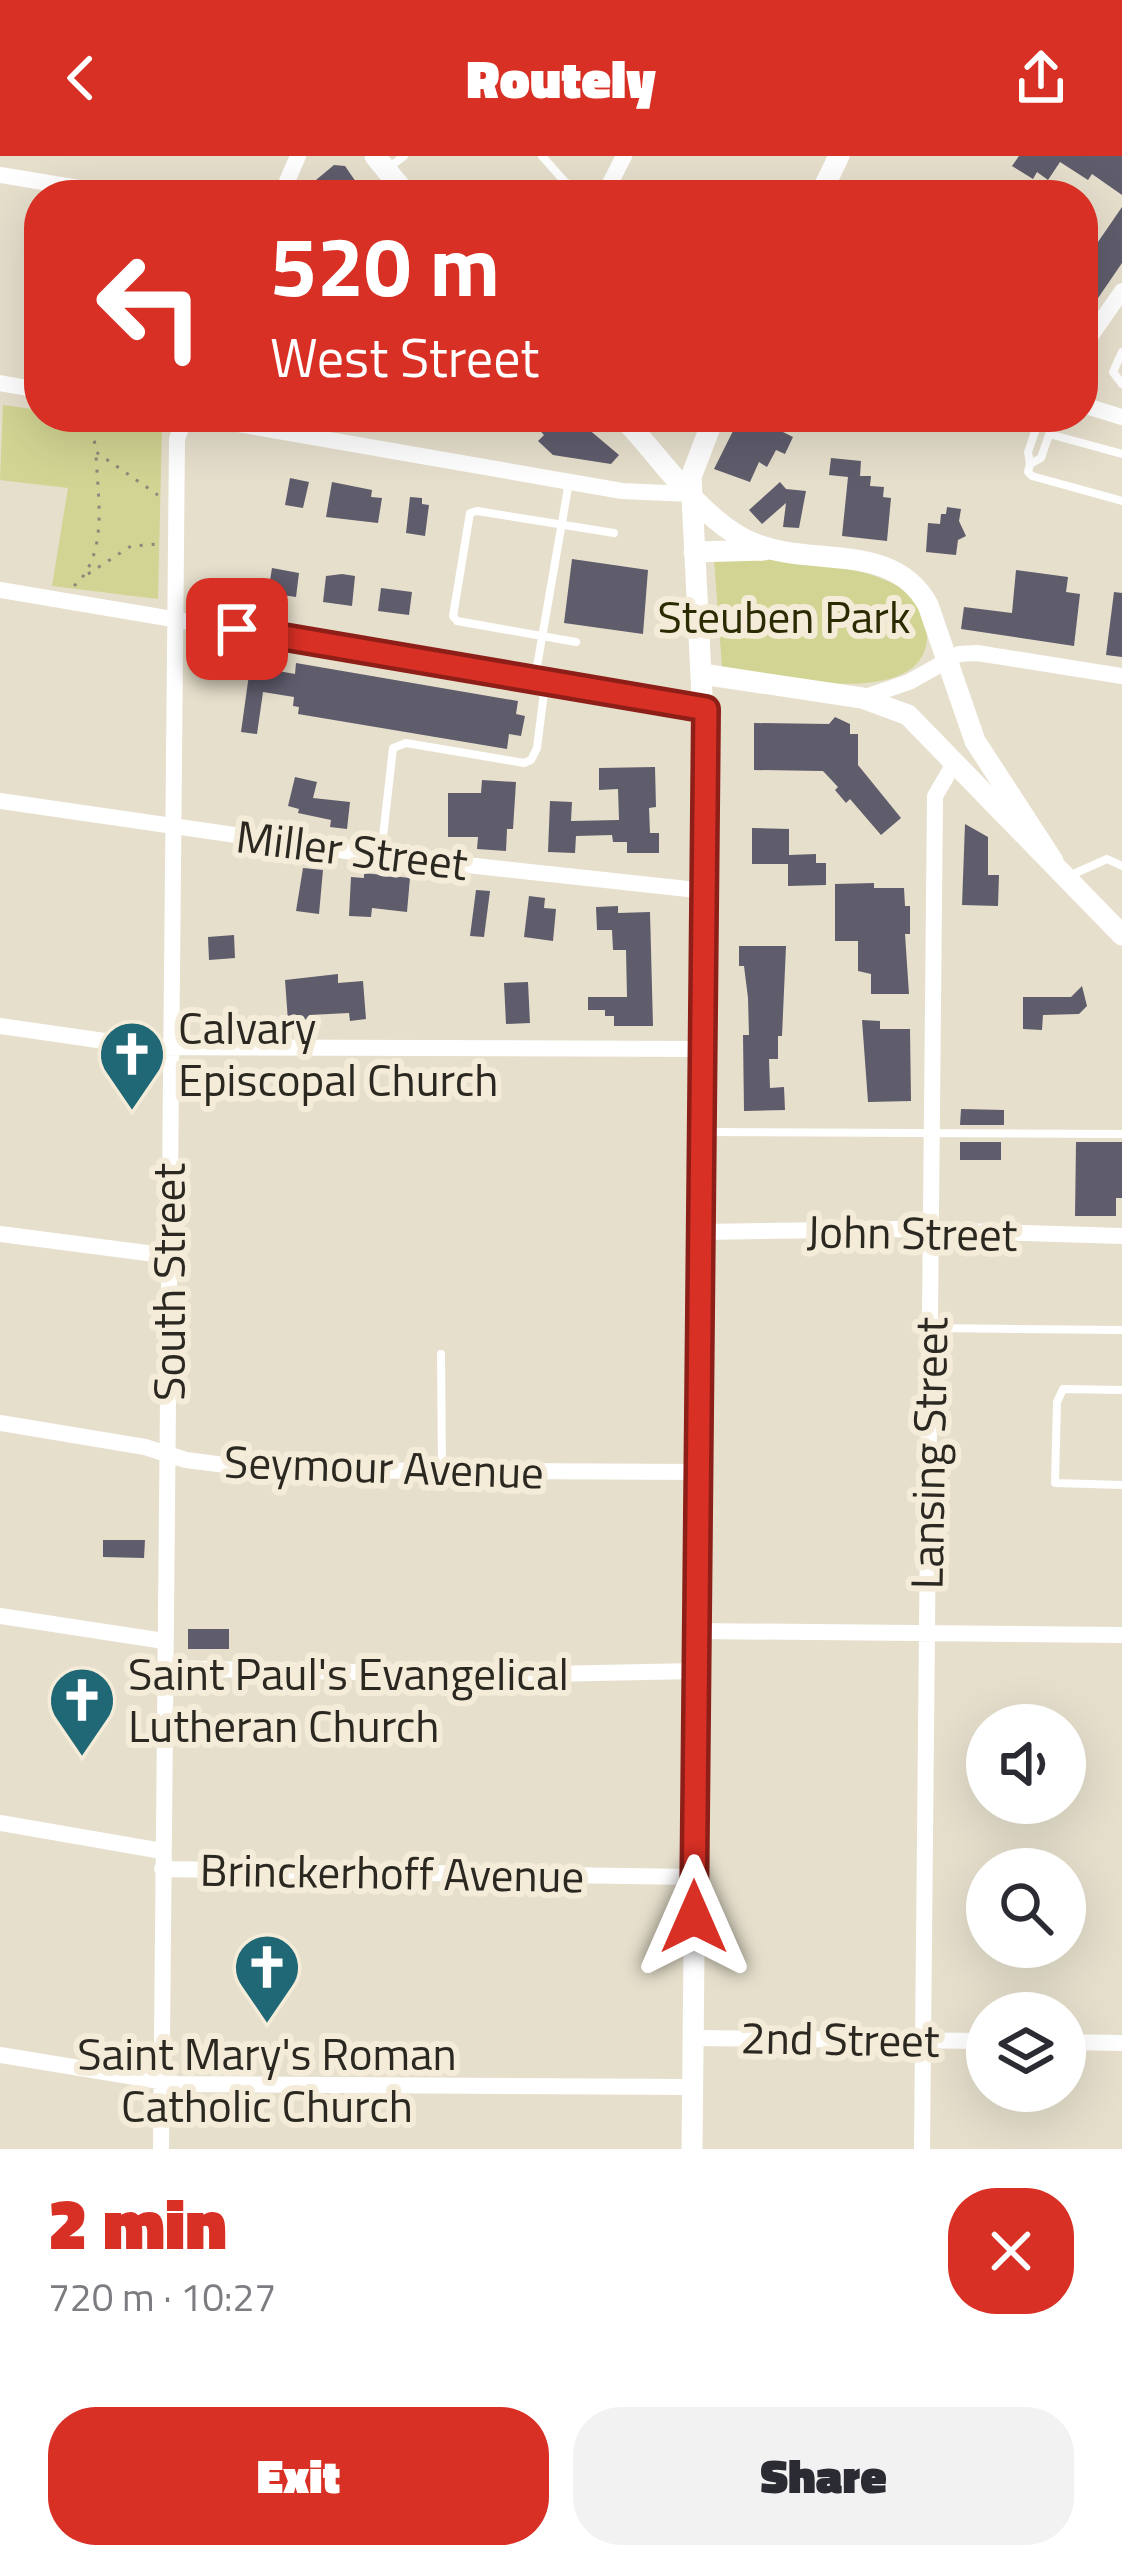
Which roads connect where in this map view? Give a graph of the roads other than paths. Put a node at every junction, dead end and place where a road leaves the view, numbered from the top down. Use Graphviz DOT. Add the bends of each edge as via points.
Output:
graph roads {
  1 [pos="542,156"];
  2 [pos="0,175"];
  3 [pos="30,180"];
  4 [pos="563,180"];
  5 [pos="1122,291"];
  6 [pos="1098,325"];
  7 [pos="1122,352"];
  8 [pos="1122,383"];
  9 [pos="180,432"];
  10 [pos="284,432"];
  11 [pos="635,432"];
  12 [pos="707,432"];
  13 [pos="1035,432"];
  14 [pos="1049,434"];
  15 [pos="1122,454"];
  16 [pos="1030,464"];
  17 [pos="569,482"];
  18 [pos="691,494"];
  19 [pos="1122,501"];
  20 [pos="562,524"];
  21 [pos="614,533"];
  22 [pos="771,550"];
  23 [pos="694,552"];
  24 [pos="0,590"];
  25 [pos="176,619"];
  26 [pos="542,636"];
  27 [pos="576,642"];
  28 [pos="946,659"];
  29 [pos="702,674"];
  30 [pos="1122,676"];
  31 [pos="540,680"];
  32 [pos="862,698"];
  33 [pos="706,709"];
  34 [pos="955,762"];
  35 [pos="0,801"];
  36 [pos="173,828"];
  37 [pos="381,855"];
  38 [pos="1122,866"];
  39 [pos="1060,869"];
  40 [pos="706,891"];
  41 [pos="1122,935"];
  42 [pos="0,1026"];
  43 [pos="170,1047"];
  44 [pos="703,1048"];
  45 [pos="703,1132"];
  46 [pos="932,1133"];
  47 [pos="1122,1134"];
  48 [pos="932,1230"];
  49 [pos="702,1232"];
  50 [pos="0,1234"];
  51 [pos="1122,1236"];
  52 [pos="170,1256"];
  53 [pos="931,1328"];
  54 [pos="1122,1330"];
  55 [pos="441,1354"];
  56 [pos="1122,1390"];
  57 [pos="0,1423"];
  58 [pos="168,1454"];
  59 [pos="442,1471"];
  60 [pos="700,1472"];
  61 [pos="1122,1485"];
  62 [pos="0,1616"];
  63 [pos="696,1631"];
  64 [pos="927,1633"];
  65 [pos="1122,1635"];
  66 [pos="164,1641"];
  67 [pos="164,1668"];
  68 [pos="696,1672"];
  69 [pos="0,1823"];
  70 [pos="162,1860"];
  71 [pos="694,1877"];
  72 [pos="692,2038"];
  73 [pos="923,2040"];
  74 [pos="966,2041"];
  75 [pos="1086,2042"];
  76 [pos="1122,2043"];
  77 [pos="0,2055"];
  78 [pos="161,2082"];
  79 [pos="692,2087"];
  80 [pos="161,2149"];
  81 [pos="692,2149"];
  82 [pos="922,2149"];
  1 -- 4 [label="lane"];
  2 -- 3 [label="street"];
  5 -- 6 [label="street"];
  7 -- 8 [label="lane" via="1113,372"];
  9 -- 25 [label="street, South Street"];
  10 -- 17 [label="street"];
  11 -- 18 [label="street"];
  12 -- 18 [label="street"];
  13 -- 16 [label="lane"];
  14 -- 15 [label="lane"];
  14 -- 16 [label="lane" via="1041,458"];
  16 -- 19 [label="lane" via="1032,476"];
  17 -- 18 [label="street"];
  17 -- 20 [label="lane"];
  18 -- 22 [label="street" via="737,535"];
  18 -- 23 [label="street"];
  20 -- 21 [label="lane"];
  20 -- 26 [label="lane"];
  20 -- 26 [label="lane" via="470,513 453,616"];
  22 -- 23 [label="street"];
  22 -- 28 [label="street" via="904,573 928,605"];
  23 -- 29 [label="street"];
  24 -- 25 [label="street"];
  25 -- 31 [label="street"];
  25 -- 36 [label="street, South Street"];
  26 -- 27 [label="lane"];
  26 -- 31 [label="lane"];
  28 -- 30 [label="street" via="977,653"];
  28 -- 32 [label="street"];
  28 -- 39 [label="street" via="975,741"];
  29 -- 32 [label="street"];
  29 -- 33 [label="street"];
  31 -- 33 [label="street"];
  31 -- 37 [label="lane" via="531,760 406,743 393,748"];
  32 -- 34 [label="street" via="908,715"];
  33 -- 40 [label="street"];
  34 -- 39 [label="street"];
  34 -- 46 [label="street, Lansing Street" via="935,796"];
  35 -- 36 [label="street, Miller Street"];
  36 -- 37 [label="street, Miller Street"];
  36 -- 43 [label="street, South Street"];
  37 -- 40 [label="street, Miller Street"];
  38 -- 39 [label="lane" via="1107,859"];
  39 -- 41 [label="street"];
  40 -- 44 [label="street"];
  42 -- 43 [label="street"];
  43 -- 44 [label="street"];
  43 -- 52 [label="street, South Street"];
  44 -- 45 [label="street"];
  45 -- 46 [label="lane"];
  45 -- 49 [label="street"];
  46 -- 47 [label="lane"];
  46 -- 48 [label="street, Lansing Street"];
  48 -- 49 [label="street, John Street"];
  48 -- 51 [label="street, John Street"];
  48 -- 53 [label="street, Lansing Street"];
  49 -- 60 [label="street"];
  50 -- 52 [label="street"];
  52 -- 58 [label="street, South Street"];
  53 -- 54 [label="lane"];
  53 -- 64 [label="street, Lansing Street"];
  55 -- 59 [label="lane"];
  56 -- 61 [label="lane" via="1064,1389 1055,1484"];
  57 -- 58 [label="street, Seymour Avenue"];
  58 -- 59 [label="street, Seymour Avenue" via="264,1470"];
  58 -- 66 [label="street, South Street"];
  59 -- 60 [label="street, Seymour Avenue"];
  60 -- 63 [label="street"];
  62 -- 66 [label="street"];
  63 -- 64 [label="street"];
  63 -- 68 [label="street"];
  64 -- 65 [label="street"];
  64 -- 73 [label="street, Lansing Street"];
  66 -- 67 [label="street, South Street"];
  67 -- 68 [label="street"];
  67 -- 70 [label="street, South Street"];
  68 -- 71 [label="street"];
  69 -- 70 [label="street, Brinckerhoff Avenue"];
  70 -- 71 [label="street, Brinckerhoff Avenue"];
  70 -- 78 [label="street, South Street"];
  71 -- 72 [label="street"];
  72 -- 73 [label="street, 2nd Street"];
  72 -- 79 [label="street"];
  73 -- 74 [label="street, 2nd Street"];
  73 -- 82 [label="street, Lansing Street"];
  75 -- 76 [label="street"];
  77 -- 78 [label="street"];
  78 -- 79 [label="street"];
  78 -- 80 [label="street, South Street"];
  79 -- 81 [label="street"];
}
